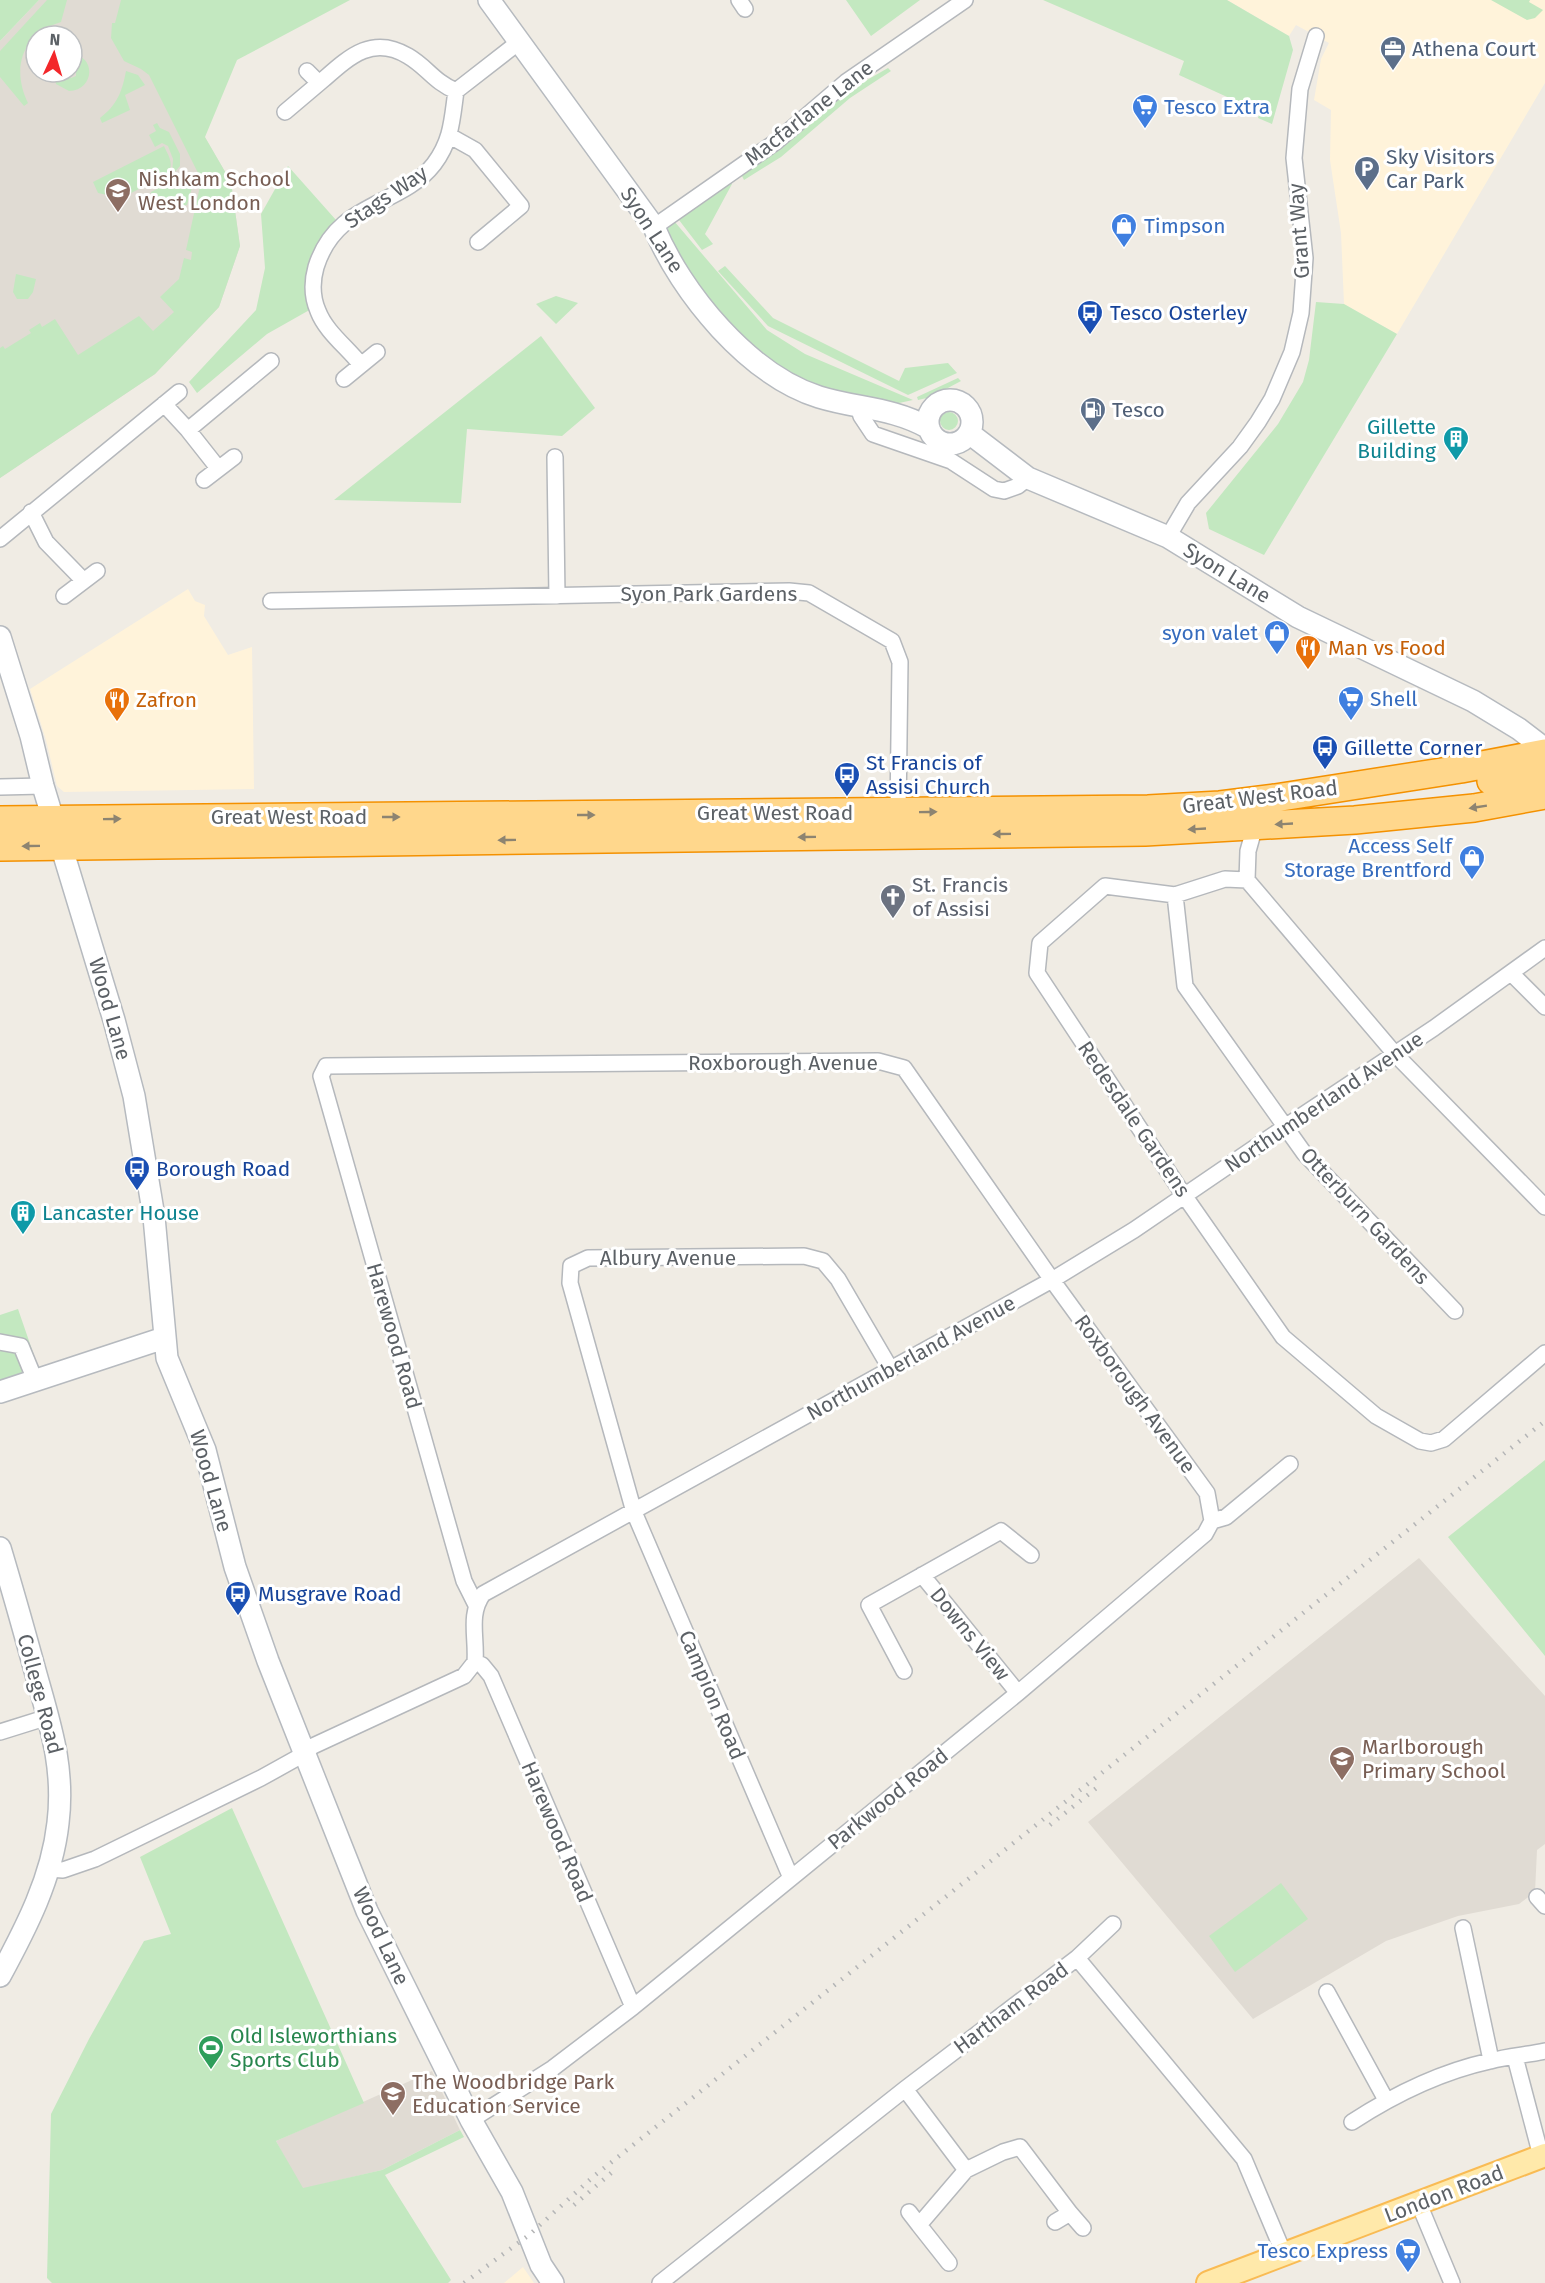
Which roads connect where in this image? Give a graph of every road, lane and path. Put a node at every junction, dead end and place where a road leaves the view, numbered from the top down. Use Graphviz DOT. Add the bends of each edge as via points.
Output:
graph roads {
  1 [pos="489,0"];
  2 [pos="965,0"];
  3 [pos="1321,38"];
  4 [pos="519,42"];
  5 [pos="307,71"];
  6 [pos="319,83"];
  7 [pos="456,91"];
  8 [pos="285,112"];
  9 [pos="450,136"];
  10 [pos="654,227"];
  11 [pos="478,242"];
  12 [pos="377,352"];
  13 [pos="271,361"];
  14 [pos="361,365"];
  15 [pos="344,379"];
  16 [pos="179,392"];
  17 [pos="164,404"];
  18 [pos="858,406"];
  19 [pos="931,418"];
  20 [pos="189,430"];
  21 [pos="969,433"];
  22 [pos="234,457"];
  23 [pos="555,457"];
  24 [pos="218,468"];
  25 [pos="1028,478"];
  26 [pos="204,480"];
  27 [pos="31,512"];
  28 [pos="1168,537"];
  29 [pos="0,539"];
  30 [pos="97,571"];
  31 [pos="84,581"];
  32 [pos="64,596"];
  33 [pos="556,596"];
  34 [pos="271,601"];
  35 [pos="0,637"];
  36 [pos="1545,751"];
  37 [pos="1545,776"];
  38 [pos="1370,783"];
  39 [pos="43,786"];
  40 [pos="0,787"];
  41 [pos="1545,795"];
  42 [pos="898,812"];
  43 [pos="53,819"];
  44 [pos="0,820"];
  45 [pos="1255,826"];
  46 [pos="62,846"];
  47 [pos="0,847"];
  48 [pos="1248,879"];
  49 [pos="1176,895"];
  50 [pos="1545,948"];
  51 [pos="1511,973"];
  52 [pos="1545,1007"];
  53 [pos="1395,1054"];
  54 [pos="326,1066"];
  55 [pos="1285,1126"];
  56 [pos="1185,1195"];
  57 [pos="1545,1207"];
  58 [pos="1052,1281"];
  59 [pos="1455,1311"];
  60 [pos="164,1338"];
  61 [pos="0,1342"];
  62 [pos="1545,1353"];
  63 [pos="890,1368"];
  64 [pos="35,1380"];
  65 [pos="0,1392"];
  66 [pos="1290,1464"];
  67 [pos="634,1512"];
  68 [pos="1212,1521"];
  69 [pos="1030,1555"];
  70 [pos="1,1556"];
  71 [pos="922,1575"];
  72 [pos="476,1605"];
  73 [pos="475,1662"];
  74 [pos="904,1671"];
  75 [pos="1018,1693"];
  76 [pos="48,1717"];
  77 [pos="0,1732"];
  78 [pos="304,1752"];
  79 [pos="48,1869"];
  80 [pos="791,1878"];
  81 [pos="1113,1924"];
  82 [pos="1463,1928"];
  83 [pos="1077,1958"];
  84 [pos="0,1976"];
  85 [pos="1327,1992"];
  86 [pos="633,2007"];
  87 [pos="1545,2051"];
  88 [pos="1515,2057"];
  89 [pos="1491,2060"];
  90 [pos="905,2089"];
  91 [pos="1386,2100"];
  92 [pos="471,2120"];
  93 [pos="1352,2122"];
  94 [pos="1543,2156"];
  95 [pos="966,2170"];
  96 [pos="1419,2204"];
  97 [pos="909,2212"];
  98 [pos="1070,2213"];
  99 [pos="1054,2222"];
  100 [pos="919,2224"];
  101 [pos="1083,2228"];
  102 [pos="1284,2254"];
  103 [pos="949,2263"];
  104 [pos="553,2283"];
  105 [pos="660,2283"];
  106 [pos="1208,2283"];
  107 [pos="1452,2283"];
  1 -- 4 [label="street, Syon Lane"];
  2 -- 10 [label="street, Macfarlane Lane" via="846,82 777,141"];
  3 -- 28 [label="street, Grant Way" via="1300,89 1294,159 1305,258 1301,313 1292,352 1258,422 1188,503"];
  4 -- 7 [label="street"];
  4 -- 10 [label="street, Syon Lane"];
  5 -- 6 [label="street"];
  6 -- 7 [label="street" via="347,58 367,48 390,47"];
  6 -- 8 [label="street"];
  7 -- 9 [label="street, Stags Way"];
  9 -- 11 [label="street" via="475,150 521,206"];
  9 -- 14 [label="street, Stags Way" via="433,165 413,183 355,214 328,242 319,258 313,277 318,312"];
  10 -- 18 [label="street, Syon Lane" via="689,287 741,351 803,390"];
  12 -- 14 [label="street"];
  13 -- 20 [label="street"];
  14 -- 15 [label="street"];
  16 -- 17 [label="street"];
  17 -- 20 [label="street"];
  17 -- 27 [label="street"];
  18 -- 19 [label="street, Syon Lane"];
  18 -- 25 [label="street" via="873,434 951,461 994,489 1004,491"];
  19 -- 21 [label="street" via="937,440 944,443 958,442"];
  19 -- 21 [label="street" via="946,400 961,403 970,413"];
  20 -- 24 [label="street"];
  21 -- 25 [label="street, Syon Lane"];
  22 -- 24 [label="street"];
  23 -- 33 [label="street"];
  24 -- 26 [label="street"];
  25 -- 28 [label="street, Syon Lane"];
  27 -- 29 [label="street"];
  27 -- 31 [label="street" via="46,542"];
  28 -- 36 [label="street, Syon Lane" via="1298,617 1473,701 1519,729"];
  30 -- 31 [label="street"];
  31 -- 32 [label="street"];
  33 -- 34 [label="street, Syon Park Gardens"];
  33 -- 42 [label="street, Syon Park Gardens" via="808,593 892,641 900,662"];
  35 -- 39 [label="street, Wood Lane"];
  36 -- 38 [label="highway, Great West Road"];
  37 -- 38 [label="highway" via="1515,776 1443,789"];
  42 -- 38 [label="highway, Great West Road, one-way" via="1220,805"];
  39 -- 40 [label="street"];
  39 -- 43 [label="street, Wood Lane"];
  41 -- 45 [label="highway, Great West Road, one-way" via="1463,809"];
  43 -- 42 [label="highway, Great West Road, one-way"];
  43 -- 44 [label="highway, Great West Road"];
  43 -- 46 [label="street, Wood Lane"];
  45 -- 46 [label="highway, Great West Road, one-way" via="1122,832"];
  45 -- 48 [label="street" via="1248,851"];
  46 -- 47 [label="highway, Great West Road, one-way"];
  46 -- 60 [label="street, Wood Lane" via="134,1096 154,1217"];
  48 -- 49 [label="street, Redesdale Gardens" via="1225,879"];
  48 -- 53 [label="street"];
  49 -- 55 [label="street, Otterburn Gardens" via="1185,986"];
  49 -- 56 [label="street, Redesdale Gardens" via="1105,886 1040,943 1036,973"];
  50 -- 51 [label="street, Northumberland Avenue"];
  51 -- 52 [label="street"];
  51 -- 53 [label="street, Northumberland Avenue"];
  53 -- 55 [label="street, Northumberland Avenue"];
  53 -- 57 [label="street"];
  54 -- 58 [label="street, Roxborough Avenue" via="878,1061 904,1068"];
  54 -- 72 [label="street, Harewood Road" via="321,1076 324,1088 464,1581"];
  55 -- 56 [label="street, Northumberland Avenue"];
  55 -- 59 [label="street, Otterburn Gardens" via="1304,1153"];
  56 -- 58 [label="street, Northumberland Avenue"];
  56 -- 62 [label="street, Redesdale Gardens" via="1283,1337 1376,1416 1420,1441 1444,1439"];
  58 -- 63 [label="street, Northumberland Avenue"];
  58 -- 68 [label="street, Roxborough Avenue" via="1207,1493"];
  60 -- 64 [label="street"];
  60 -- 78 [label="street, Wood Lane" via="167,1358 205,1450 235,1567"];
  61 -- 64 [label="street" via="21,1346"];
  63 -- 67 [label="street, Northumberland Avenue"];
  63 -- 67 [label="street, Albury Avenue" via="838,1279 823,1261 804,1257 588,1258 571,1266 570,1283"];
  64 -- 65 [label="street"];
  66 -- 68 [label="street, Parkwood Road" via="1226,1516"];
  67 -- 72 [label="street, Northumberland Avenue" via="483,1594"];
  67 -- 80 [label="street, Campion Road"];
  68 -- 75 [label="street, Parkwood Road" via="1205,1534"];
  69 -- 71 [label="street, Downs View" via="1001,1531"];
  70 -- 76 [label="street, College Road"];
  71 -- 74 [label="street, Downs View" via="869,1605"];
  71 -- 75 [label="street, Downs View"];
  72 -- 73 [label="street"];
  73 -- 78 [label="street" via="464,1676"];
  73 -- 86 [label="street, Harewood Road" via="491,1676"];
  75 -- 80 [label="street, Parkwood Road"];
  76 -- 77 [label="street"];
  76 -- 79 [label="street, College Road" via="60,1779 58,1824"];
  78 -- 79 [label="street" via="261,1778 95,1859 63,1870"];
  78 -- 92 [label="street, Wood Lane" via="367,1911"];
  79 -- 84 [label="street, College Road" via="33,1913"];
  80 -- 86 [label="street, Parkwood Road"];
  81 -- 83 [label="street"];
  82 -- 89 [label="street"];
  83 -- 90 [label="street, Hartham Road"];
  83 -- 102 [label="street, Hartham Road" via="1244,2159"];
  85 -- 91 [label="street"];
  86 -- 92 [label="street, Parkwood Road" via="553,2068"];
  87 -- 88 [label="street"];
  88 -- 89 [label="street"];
  88 -- 94 [label="street"];
  89 -- 91 [label="street" via="1426,2080"];
  90 -- 95 [label="street"];
  90 -- 105 [label="street, Hartham Road"];
  91 -- 93 [label="street"];
  92 -- 104 [label="street, Wood Lane" via="512,2192 541,2265"];
  94 -- 96 [label="main road, London Road"];
  95 -- 98 [label="street" via="1020,2147"];
  95 -- 100 [label="street"];
  96 -- 102 [label="main road, London Road"];
  96 -- 107 [label="street"];
  97 -- 100 [label="street"];
  98 -- 99 [label="street"];
  98 -- 101 [label="street"];
  100 -- 103 [label="street"];
  102 -- 106 [label="main road, London Road"];
}
